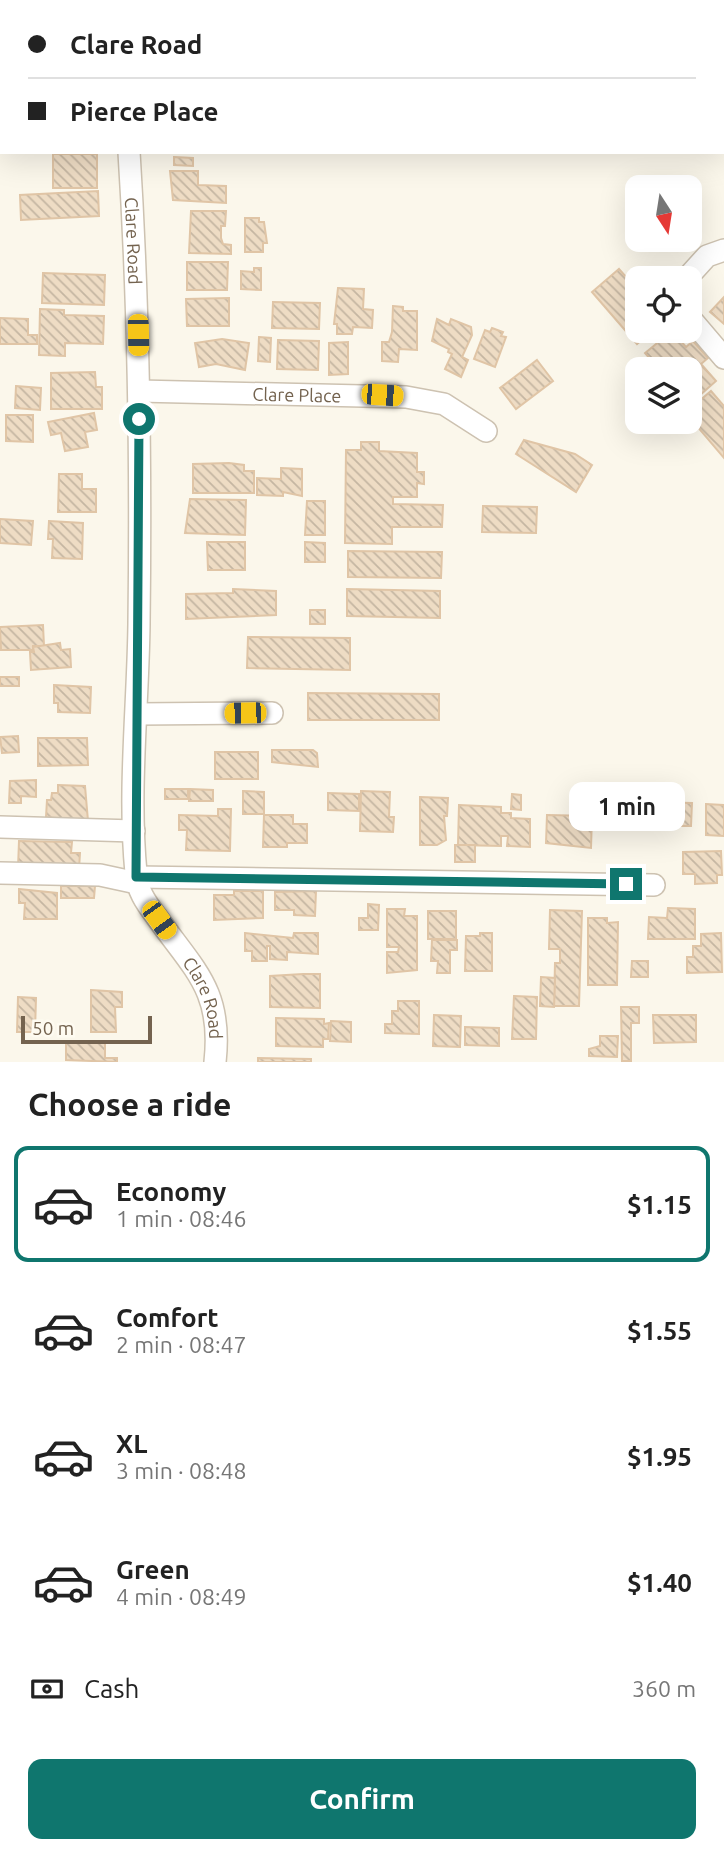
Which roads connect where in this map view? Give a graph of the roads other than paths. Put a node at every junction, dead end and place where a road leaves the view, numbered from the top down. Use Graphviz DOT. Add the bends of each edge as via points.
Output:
graph roads {
  1 [pos="129,154"];
  2 [pos="724,250"];
  3 [pos="698,266"];
  4 [pos="702,332"];
  5 [pos="724,358"];
  6 [pos="139,391"];
  7 [pos="486,431"];
  8 [pos="272,713"];
  9 [pos="138,714"];
  10 [pos="0,827"];
  11 [pos="134,831"];
  12 [pos="0,873"];
  13 [pos="137,880"];
  14 [pos="654,885"];
  15 [pos="215,1062"];
  1 -- 6 [label="street, Clare Road"];
  2 -- 3 [label="street" via="707,256"];
  4 -- 5 [label="street"];
  6 -- 7 [label="street, Clare Place" via="406,397 444,404"];
  6 -- 9 [label="street, Clare Road"];
  8 -- 9 [label="street"];
  9 -- 11 [label="street, Clare Road"];
  10 -- 11 [label="street"];
  11 -- 13 [label="street, Clare Road"];
  12 -- 13 [label="street"];
  13 -- 14 [label="street"];
  13 -- 15 [label="street, Clare Road" via="149,906 210,991 216,1023"];
}
